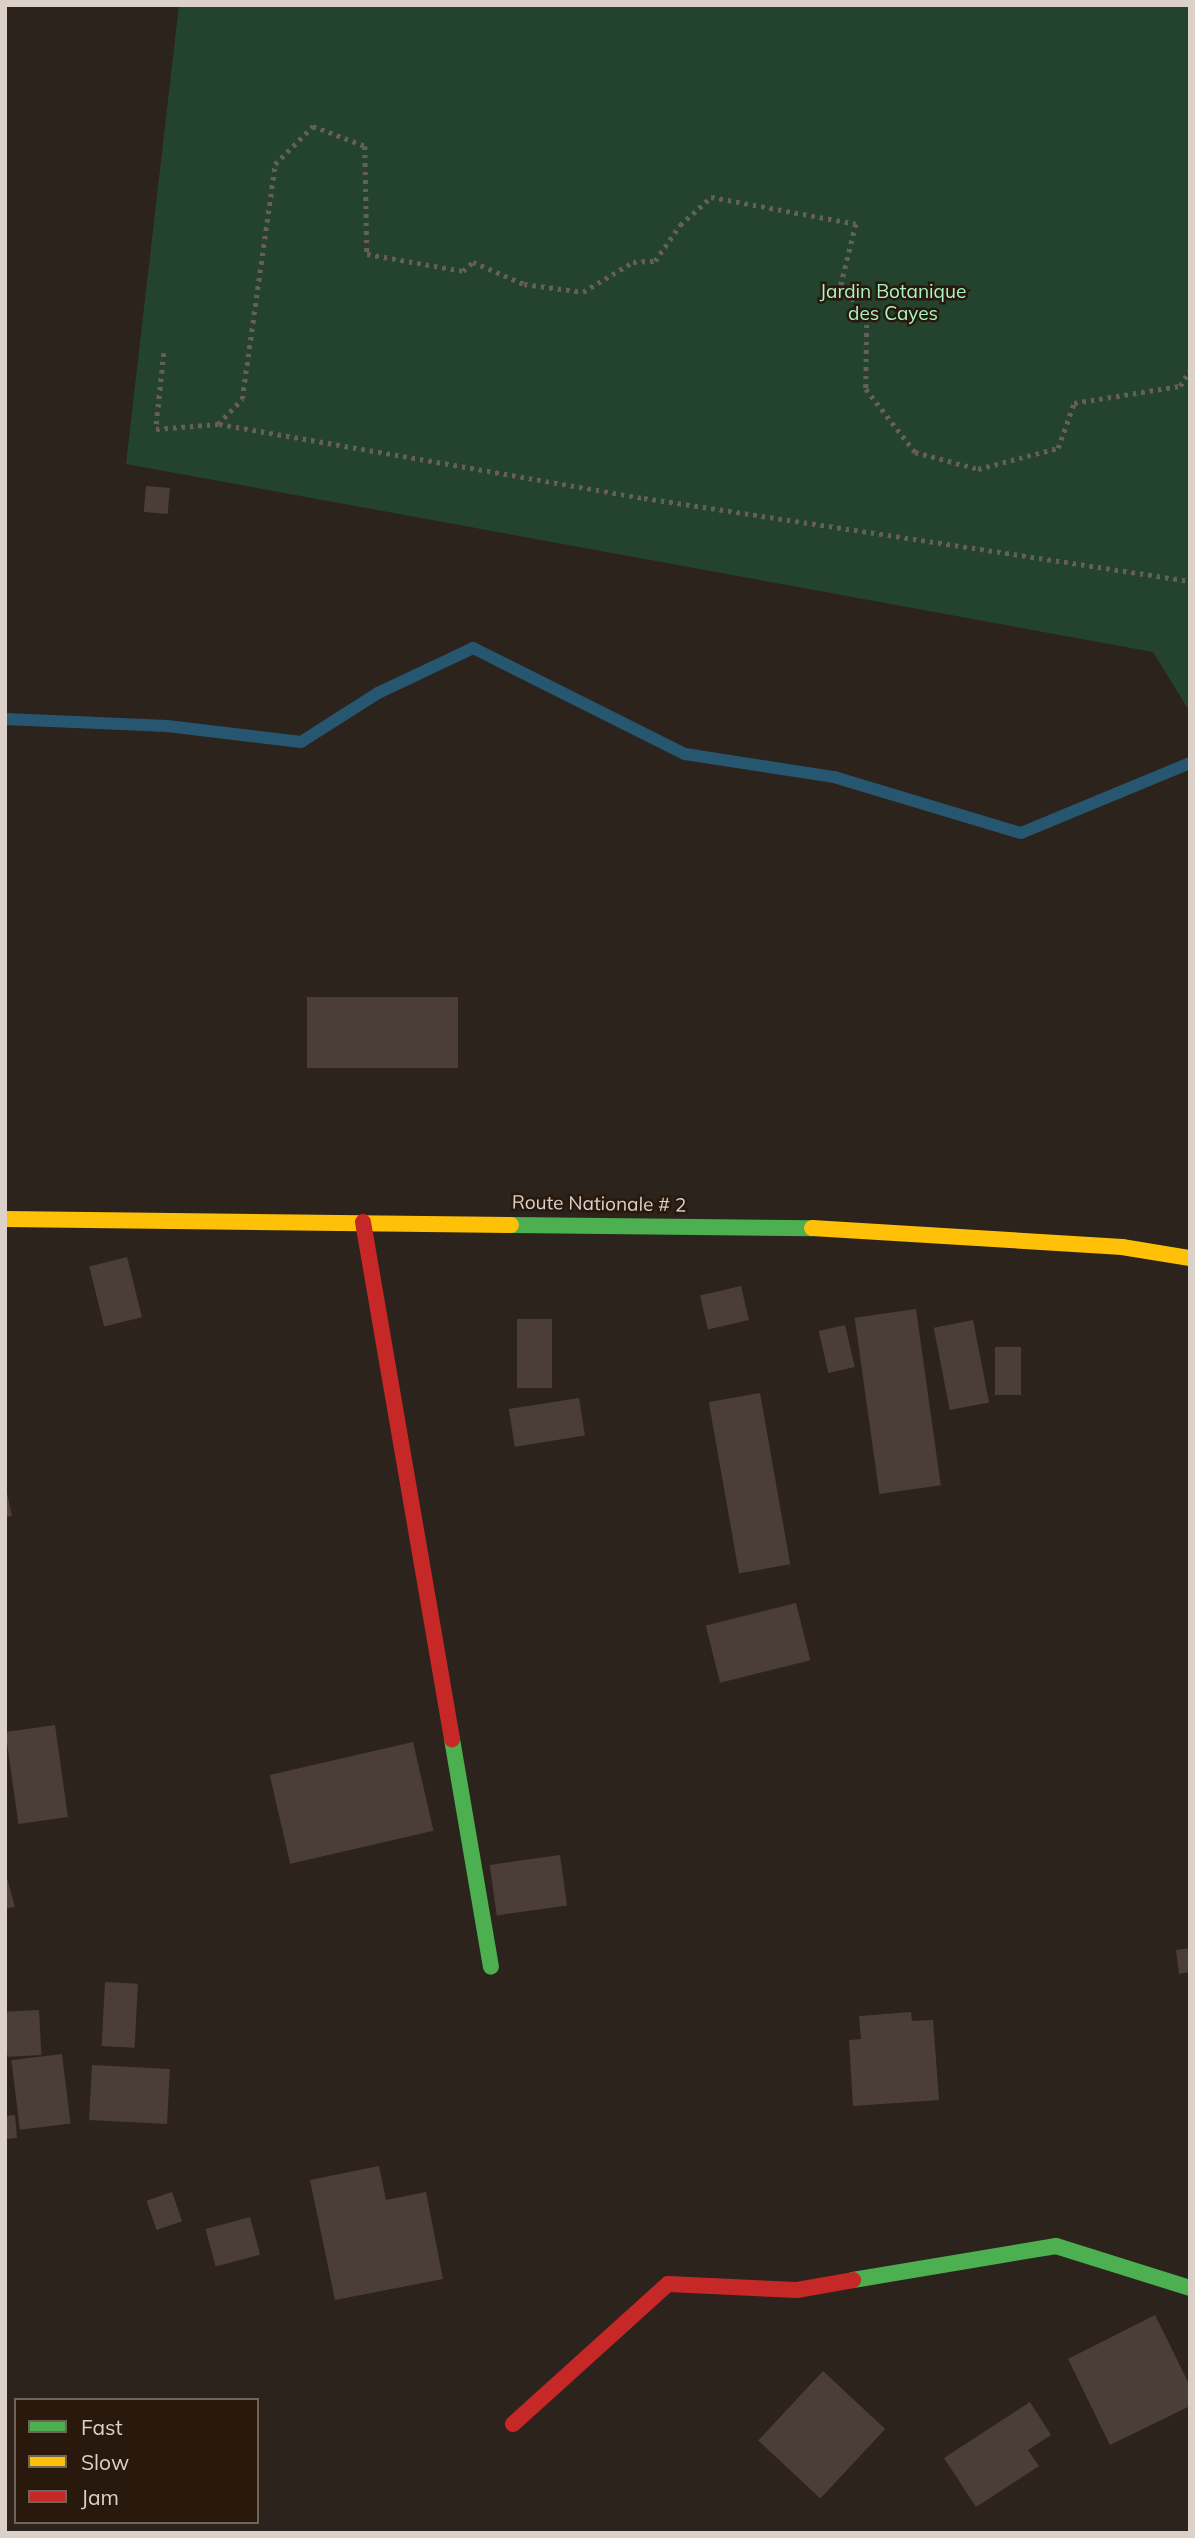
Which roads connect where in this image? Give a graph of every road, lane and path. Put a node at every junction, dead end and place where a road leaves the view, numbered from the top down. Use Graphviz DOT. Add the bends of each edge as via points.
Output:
graph roads {
  1 [pos="164,354"];
  2 [pos="1190,370"];
  3 [pos="218,424"];
  4 [pos="1190,581"];
  5 [pos="5,1219"];
  6 [pos="363,1222"];
  7 [pos="1190,1258"];
  8 [pos="491,1967"];
  9 [pos="1190,2288"];
  10 [pos="513,2424"];
  1 -- 3 [label="path" via="156,429"];
  2 -- 3 [label="path" via="1180,386 1074,403 1058,448 978,469 965,466 915,452 866,389 867,316 841,285 856,224 711,197 680,225 654,261 634,262 583,292 524,284 474,262 463,271 367,254 365,146 313,126 275,164 242,399"];
  3 -- 4 [label="path" via="644,498"];
  5 -- 6 [label="street, Route Nationale # 2"];
  6 -- 7 [label="street, Route Nationale # 2" via="807,1228 1122,1247"];
  6 -- 8 [label="street"];
  9 -- 10 [label="street" via="1056,2246 797,2290 668,2284"];
}
